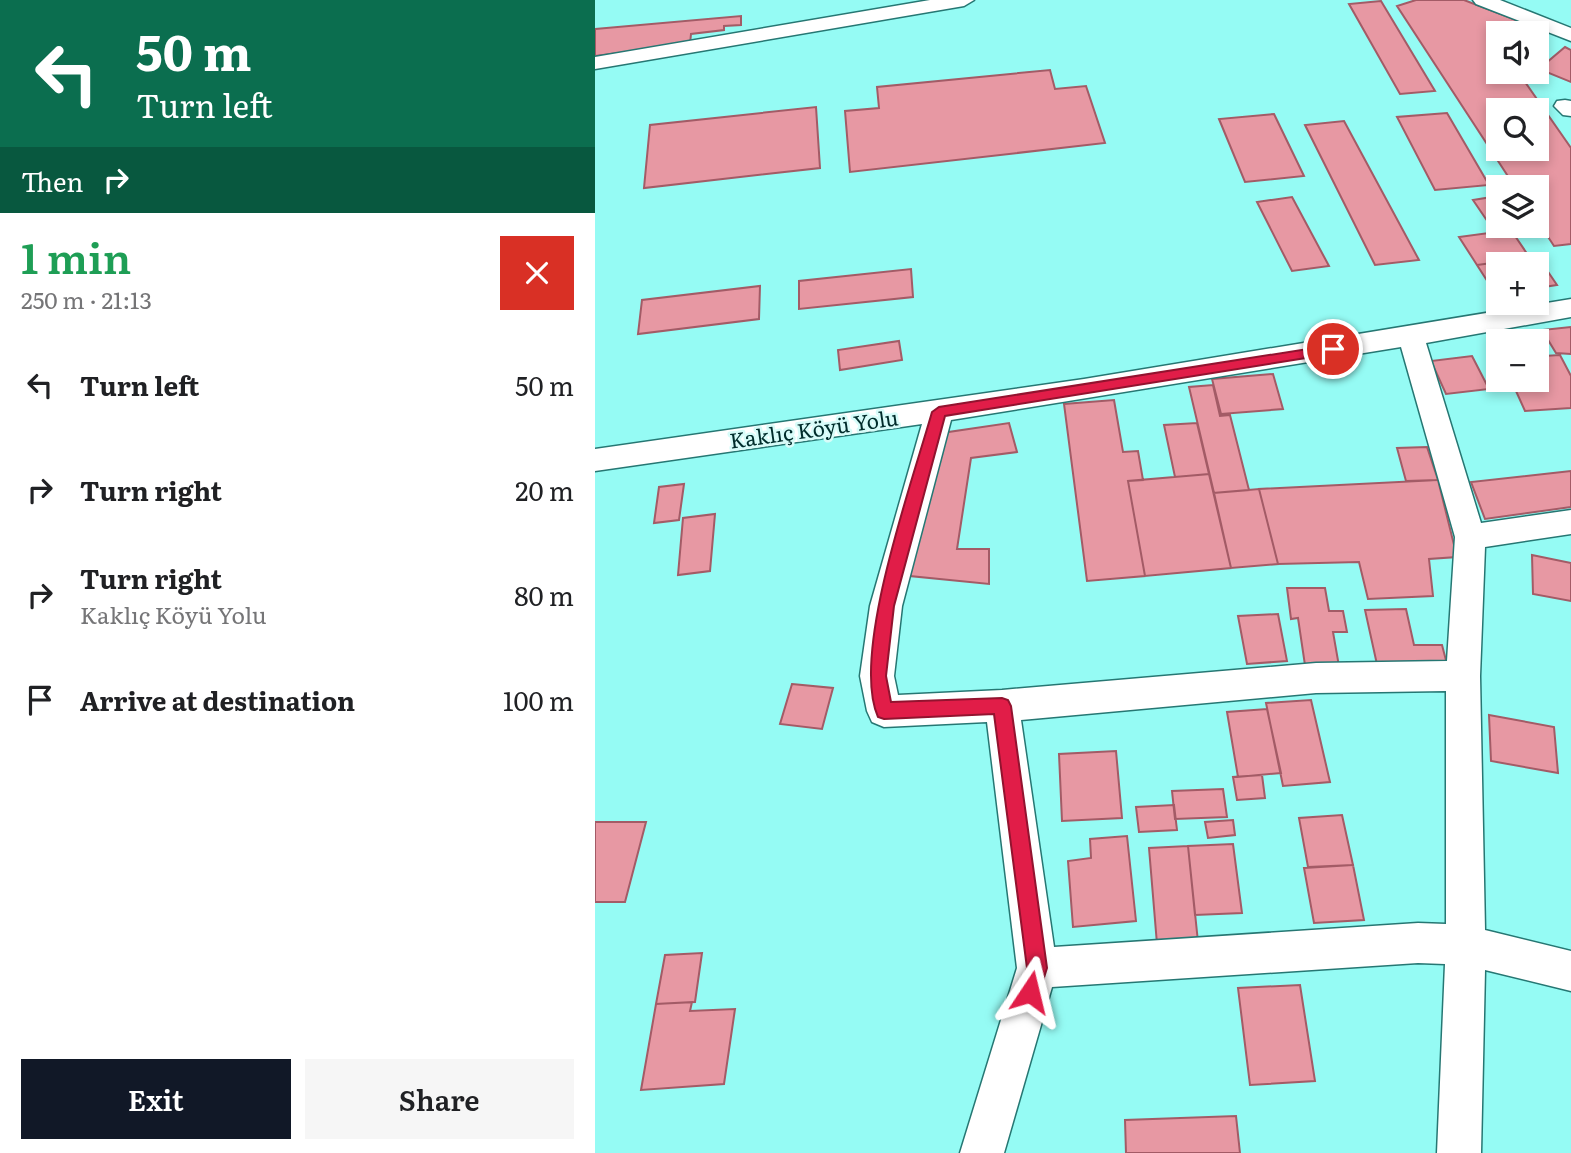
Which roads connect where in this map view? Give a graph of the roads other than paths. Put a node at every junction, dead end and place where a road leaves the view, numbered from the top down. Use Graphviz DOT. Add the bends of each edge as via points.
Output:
graph roads {
  1 [pos="964,0"];
  2 [pos="1483,0"];
  3 [pos="1571,35"];
  4 [pos="595,63"];
  5 [pos="1571,307"];
  6 [pos="1411,337"];
  7 [pos="939,412"];
  8 [pos="595,460"];
  9 [pos="1571,522"];
  10 [pos="1470,537"];
  11 [pos="1463,676"];
  12 [pos="1002,706"];
  13 [pos="1466,945"];
  14 [pos="1037,968"];
  15 [pos="1571,971"];
  16 [pos="982,1153"];
  17 [pos="1459,1153"];
  1 -- 4 [label="street"];
  2 -- 3 [label="street"];
  5 -- 6 [label="street, Kaklıç Köyü Yolu"];
  6 -- 7 [label="street, Kaklıç Köyü Yolu"];
  6 -- 10 [label="street"];
  7 -- 8 [label="street, Kaklıç Köyü Yolu"];
  7 -- 12 [label="street" via="886,606 877,676 884,711"];
  9 -- 10 [label="street"];
  10 -- 11 [label="street"];
  11 -- 12 [label="street" via="1315,678"];
  11 -- 13 [label="street"];
  12 -- 14 [label="street"];
  13 -- 14 [label="street" via="1418,943"];
  13 -- 15 [label="street"];
  13 -- 17 [label="street"];
  14 -- 16 [label="street"];
}
